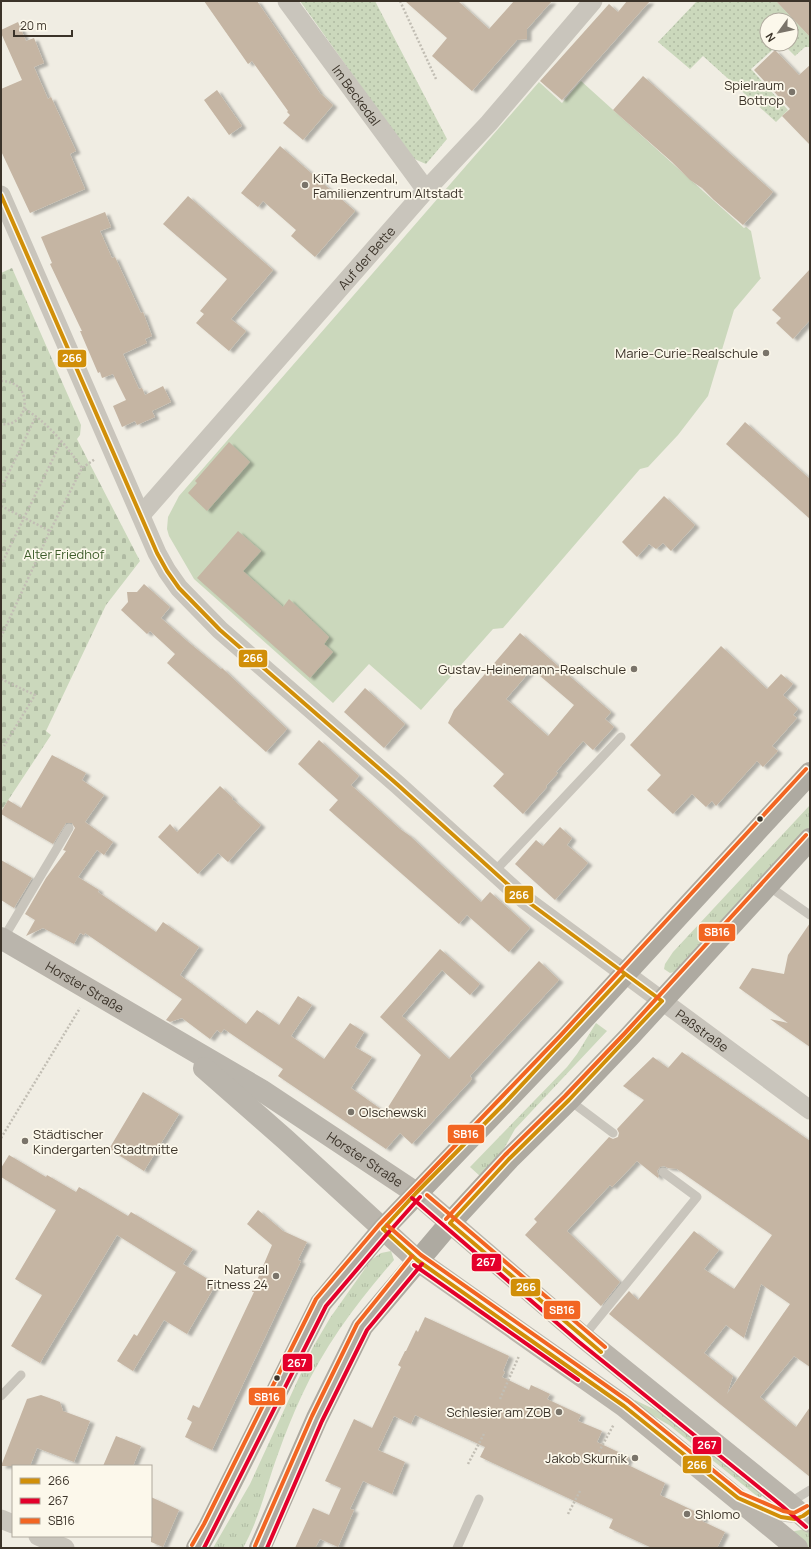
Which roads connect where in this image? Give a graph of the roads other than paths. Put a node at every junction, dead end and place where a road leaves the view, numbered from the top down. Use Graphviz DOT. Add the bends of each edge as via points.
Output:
graph roads {
  1 [pos="287,1"];
  2 [pos="593,1"];
  3 [pos="426,190"];
  4 [pos="1,195"];
  5 [pos="141,515"];
  6 [pos="621,737"];
  7 [pos="810,773"];
  8 [pos="69,828"];
  9 [pos="810,838"];
  10 [pos="494,872"];
  11 [pos="767,885"];
  12 [pos="810,915"];
  13 [pos="2,939"];
  14 [pos="625,974"];
  15 [pos="662,1001"];
  16 [pos="168,1035"];
  17 [pos="569,1100"];
  18 [pos="810,1110"];
  19 [pos="613,1133"];
  20 [pos="662,1172"];
  21 [pos="416,1193"];
  22 [pos="450,1223"];
  23 [pos="383,1229"];
  24 [pos="418,1260"];
  25 [pos="583,1337"];
  26 [pos="21,1375"];
  27 [pos="1,1396"];
  28 [pos="810,1490"];
  29 [pos="738,1498"];
  30 [pos="478,1499"];
  31 [pos="803,1513"];
  32 [pos="1,1519"];
  33 [pos="12,1524"];
  34 [pos="40,1537"];
  35 [pos="65,1548"];
  36 [pos="197,1548"];
  37 [pos="260,1548"];
  38 [pos="457,1548"];
  39 [pos="797,1548"];
  1 -- 3 [label="street, Im Beckedal"];
  2 -- 3 [label="street, Auf der Bette" via="489,123"];
  3 -- 5 [label="street, Auf der Bette"];
  4 -- 5 [label="street, Paßstraße"];
  5 -- 10 [label="street, Paßstraße" via="167,571 179,588 220,630"];
  6 -- 10 [label="lane"];
  7 -- 14 [label="main road"];
  8 -- 13 [label="lane"];
  9 -- 11 [label="main road"];
  10 -- 14 [label="street, Paßstraße" via="524,899"];
  11 -- 12 [label="lane"];
  11 -- 15 [label="main road"];
  13 -- 16 [label="main road, Horster Straße"];
  14 -- 15 [label="street, Paßstraße"];
  14 -- 21 [label="main road" via="504,1104"];
  15 -- 17 [label="main road"];
  15 -- 18 [label="street, Paßstraße"];
  16 -- 21 [label="main road, Horster Straße" via="261,1090"];
  16 -- 23 [label="main road, Horster Straße"];
  17 -- 19 [label="lane"];
  17 -- 22 [label="main road" via="509,1159"];
  20 -- 25 [label="lane" via="697,1197"];
  21 -- 22 [label="main road, Horster Straße"];
  21 -- 23 [label="main road"];
  22 -- 24 [label="main road"];
  22 -- 25 [label="main road, Horster Straße"];
  23 -- 24 [label="main road, Horster Straße"];
  23 -- 36 [label="main road" via="321,1303"];
  24 -- 29 [label="main road, Horster Straße" via="624,1406"];
  24 -- 37 [label="main road" via="362,1327 317,1418"];
  25 -- 31 [label="main road, Horster Straße"];
  26 -- 27 [label="lane"];
  28 -- 31 [label="lane"];
  29 -- 31 [label="lane" via="781,1517 795,1519"];
  29 -- 39 [label="main road, Horster Straße"];
  30 -- 38 [label="lane"];
  32 -- 33 [label="street"];
  34 -- 35 [label="street"];
}
